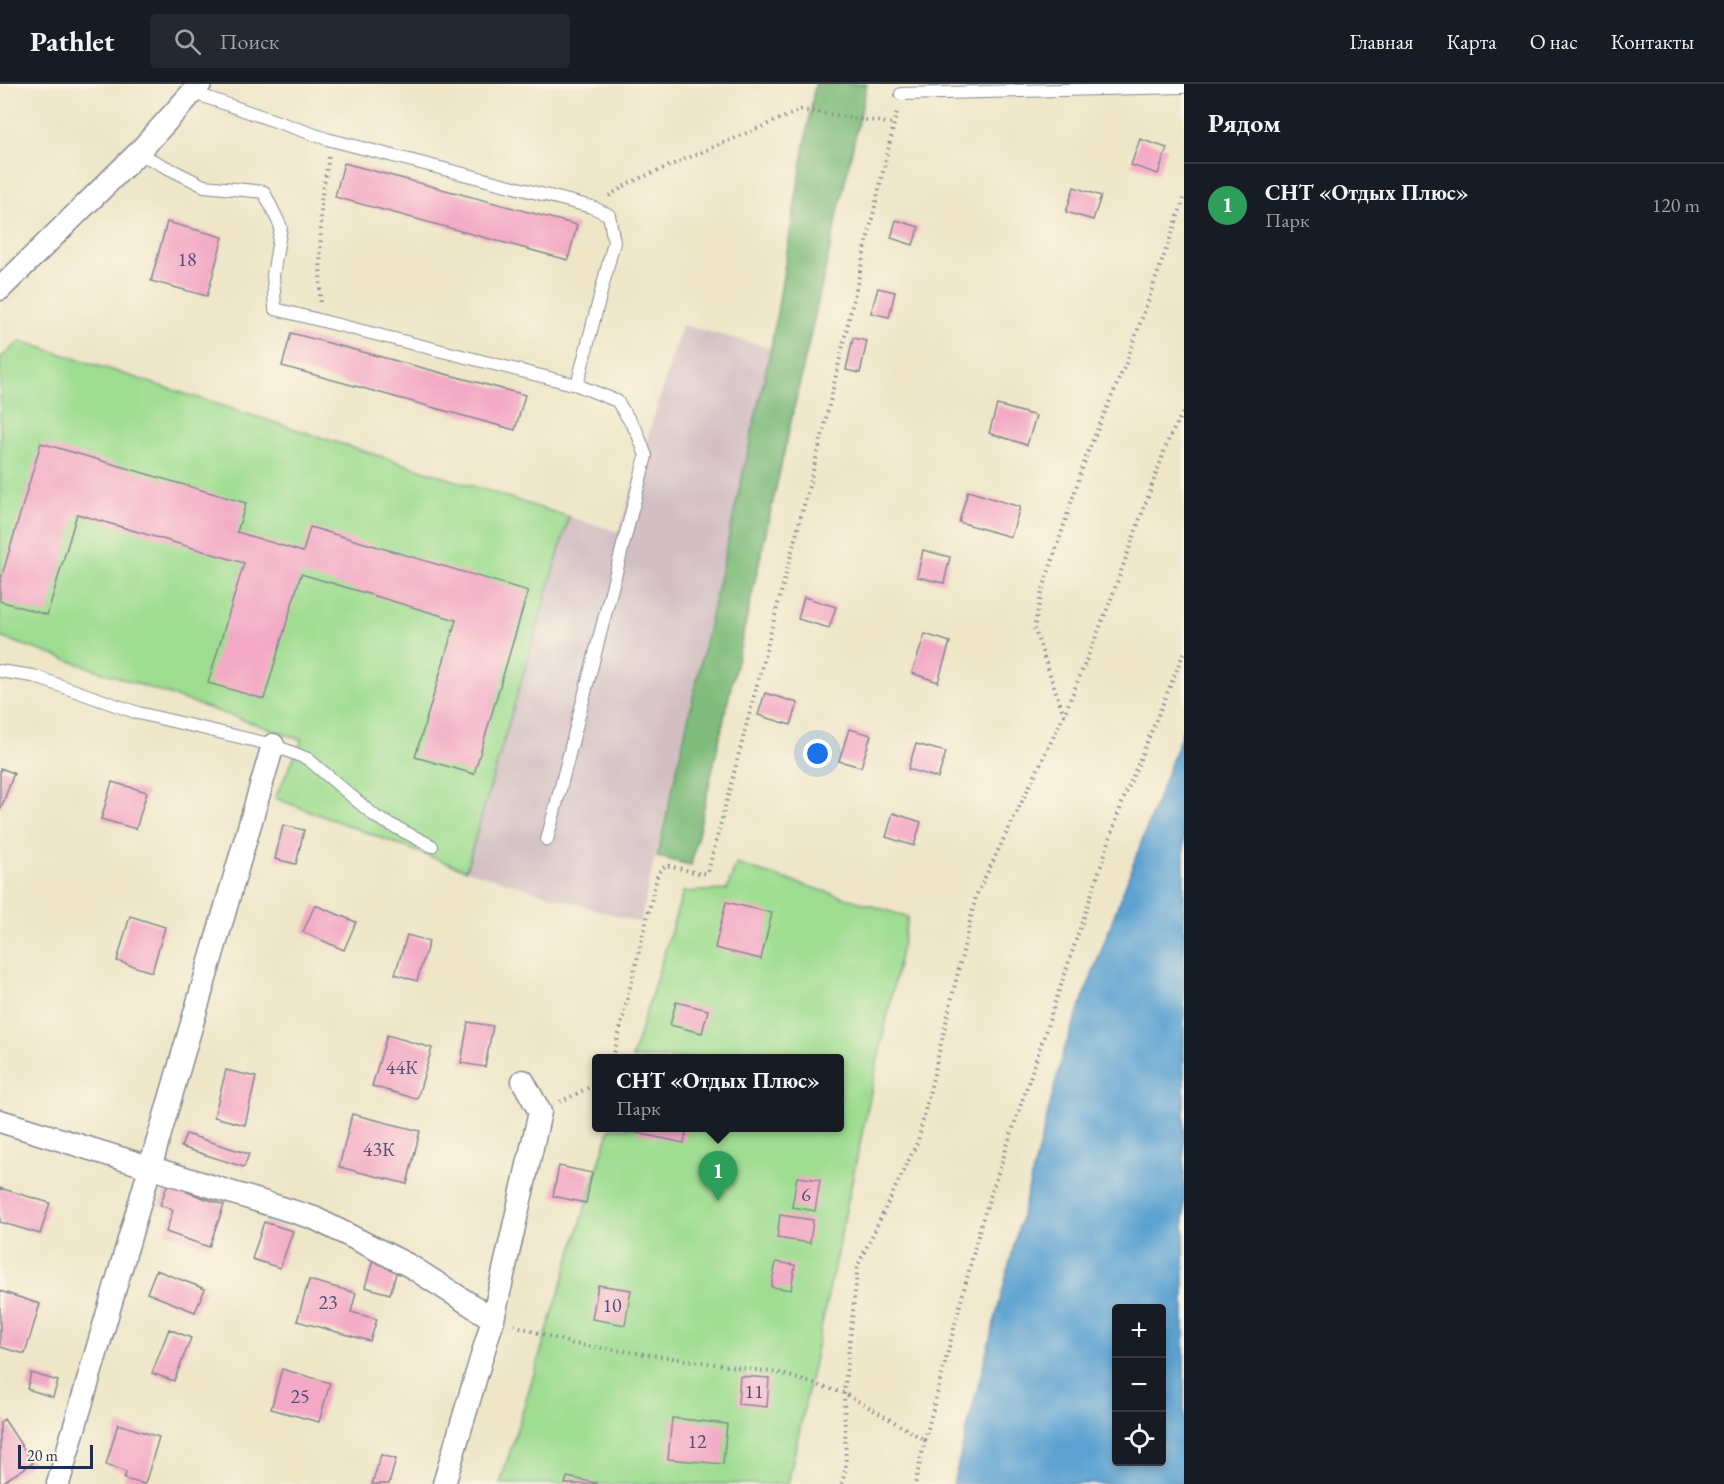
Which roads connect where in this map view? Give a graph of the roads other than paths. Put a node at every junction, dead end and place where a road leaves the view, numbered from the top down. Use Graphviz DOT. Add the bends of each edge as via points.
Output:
graph roads {
  1 [pos="1184,87"];
  2 [pos="197,88"];
  3 [pos="901,94"];
  4 [pos="138,153"];
  5 [pos="0,289"];
  6 [pos="577,385"];
  7 [pos="0,671"];
  8 [pos="273,745"];
  9 [pos="547,840"];
  10 [pos="432,846"];
  11 [pos="523,1081"];
  12 [pos="0,1121"];
  13 [pos="149,1166"];
  14 [pos="493,1319"];
  15 [pos="58,1484"];
  16 [pos="444,1484"];
  1 -- 3 [label="lane"];
  2 -- 4 [label="street"];
  2 -- 6 [label="lane" via="332,140 592,207 609,215 614,242"];
  4 -- 5 [label="street"];
  4 -- 6 [label="lane" via="204,186 264,192 281,227 273,275 275,309"];
  6 -- 9 [label="lane" via="617,401 637,432 646,456"];
  7 -- 8 [label="lane" via="33,676 138,713"];
  8 -- 10 [label="lane" via="308,759 376,817"];
  8 -- 13 [label="street"];
  11 -- 14 [label="street" via="540,1112"];
  12 -- 13 [label="street"];
  13 -- 14 [label="street" via="314,1218 410,1266"];
  13 -- 15 [label="street"];
  14 -- 16 [label="street"];
}
